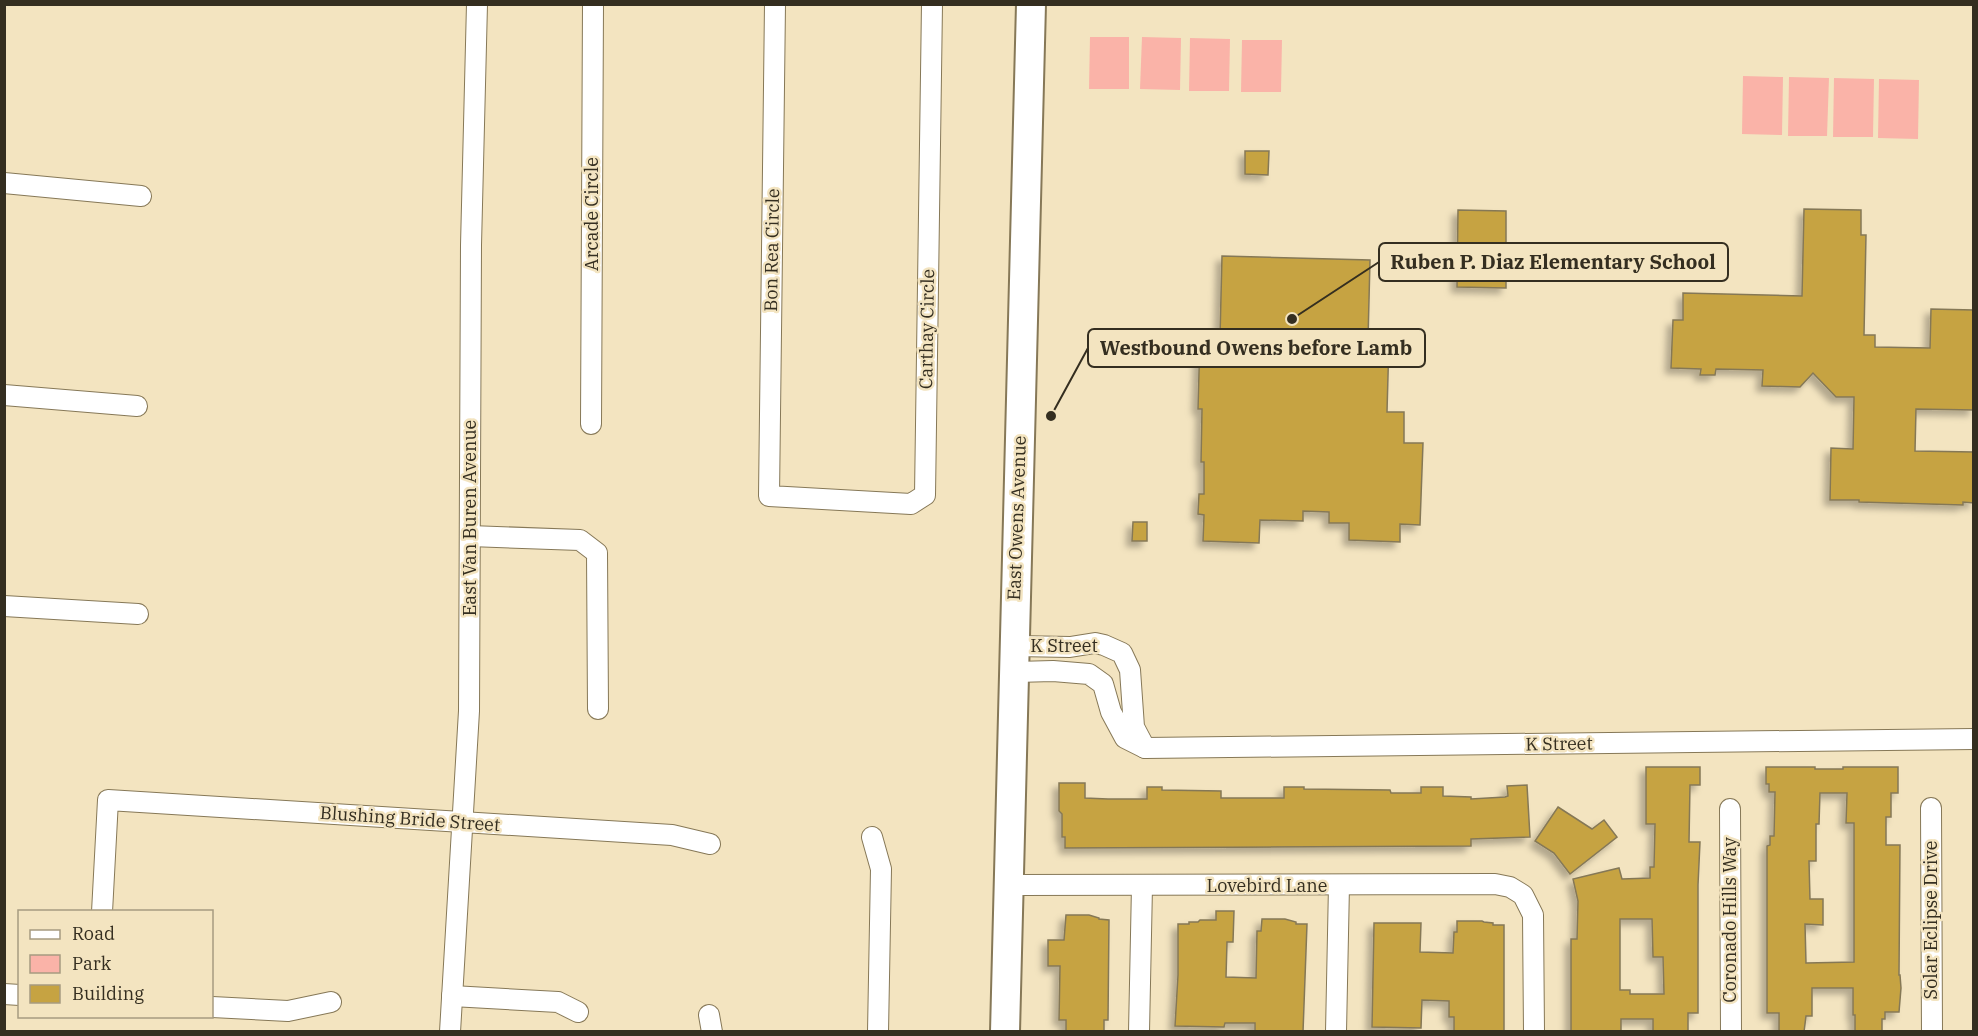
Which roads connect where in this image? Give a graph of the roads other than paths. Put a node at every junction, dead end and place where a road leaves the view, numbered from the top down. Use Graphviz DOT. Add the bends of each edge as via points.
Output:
graph roads {
  1 [pos="477,4"];
  2 [pos="593,4"];
  3 [pos="775,4"];
  4 [pos="932,4"];
  5 [pos="1031,4"];
  6 [pos="4,183"];
  7 [pos="141,196"];
  8 [pos="4,395"];
  9 [pos="137,406"];
  10 [pos="591,424"];
  11 [pos="769,496"];
  12 [pos="470,536"];
  13 [pos="4,606"];
  14 [pos="138,614"];
  15 [pos="1013,659"];
  16 [pos="598,709"];
  17 [pos="1974,739"];
  18 [pos="1145,748"];
  19 [pos="1931,808"];
  20 [pos="1730,809"];
  21 [pos="463,822"];
  22 [pos="872,837"];
  23 [pos="710,844"];
  24 [pos="1008,885"];
  25 [pos="1339,885"];
  26 [pos="1142,886"];
  27 [pos="102,910"];
  28 [pos="452,996"];
  29 [pos="331,1002"];
  30 [pos="213,1007"];
  31 [pos="578,1012"];
  32 [pos="450,1032"];
  33 [pos="878,1032"];
  34 [pos="1005,1032"];
  35 [pos="1139,1032"];
  36 [pos="1336,1032"];
  37 [pos="1534,1032"];
  38 [pos="1731,1032"];
  39 [pos="1932,1032"];
  1 -- 12 [label="street, East Van Buren Avenue"];
  2 -- 10 [label="street, Arcade Circle"];
  3 -- 11 [label="street, Bon Rea Circle"];
  4 -- 11 [label="street, Carthay Circle" via="925,495 911,504"];
  5 -- 15 [label="main road, East Owens Avenue"];
  6 -- 7 [label="street"];
  8 -- 9 [label="street"];
  12 -- 16 [label="street" via="580,540 597,554"];
  12 -- 21 [label="street, East Van Buren Avenue" via="469,711"];
  13 -- 14 [label="street"];
  15 -- 18 [label="street, K Street" via="1053,671 1089,674 1103,684 1111,712 1125,738"];
  15 -- 18 [label="street, K Street" via="1095,643 1122,653 1130,670 1134,727"];
  15 -- 24 [label="main road, East Owens Avenue"];
  17 -- 18 [label="street, K Street"];
  19 -- 39 [label="street, Solar Eclipse Drive"];
  20 -- 38 [label="street, Coronado Hills Way"];
  21 -- 23 [label="street, Blushing Bride Street" via="672,835"];
  21 -- 27 [label="street, Blushing Bride Street" via="108,800"];
  21 -- 28 [label="street, East Van Buren Avenue"];
  22 -- 33 [label="street" via="881,869"];
  24 -- 26 [label="street, Lovebird Lane"];
  24 -- 34 [label="main road, East Owens Avenue"];
  25 -- 26 [label="street, Lovebird Lane"];
  25 -- 36 [label="street"];
  25 -- 37 [label="street, Lovebird Lane" via="1495,884 1523,895 1533,915"];
  26 -- 35 [label="street"];
  28 -- 31 [label="street" via="558,1002"];
  28 -- 32 [label="street, East Van Buren Avenue"];
  29 -- 30 [label="street" via="288,1011"];
}
